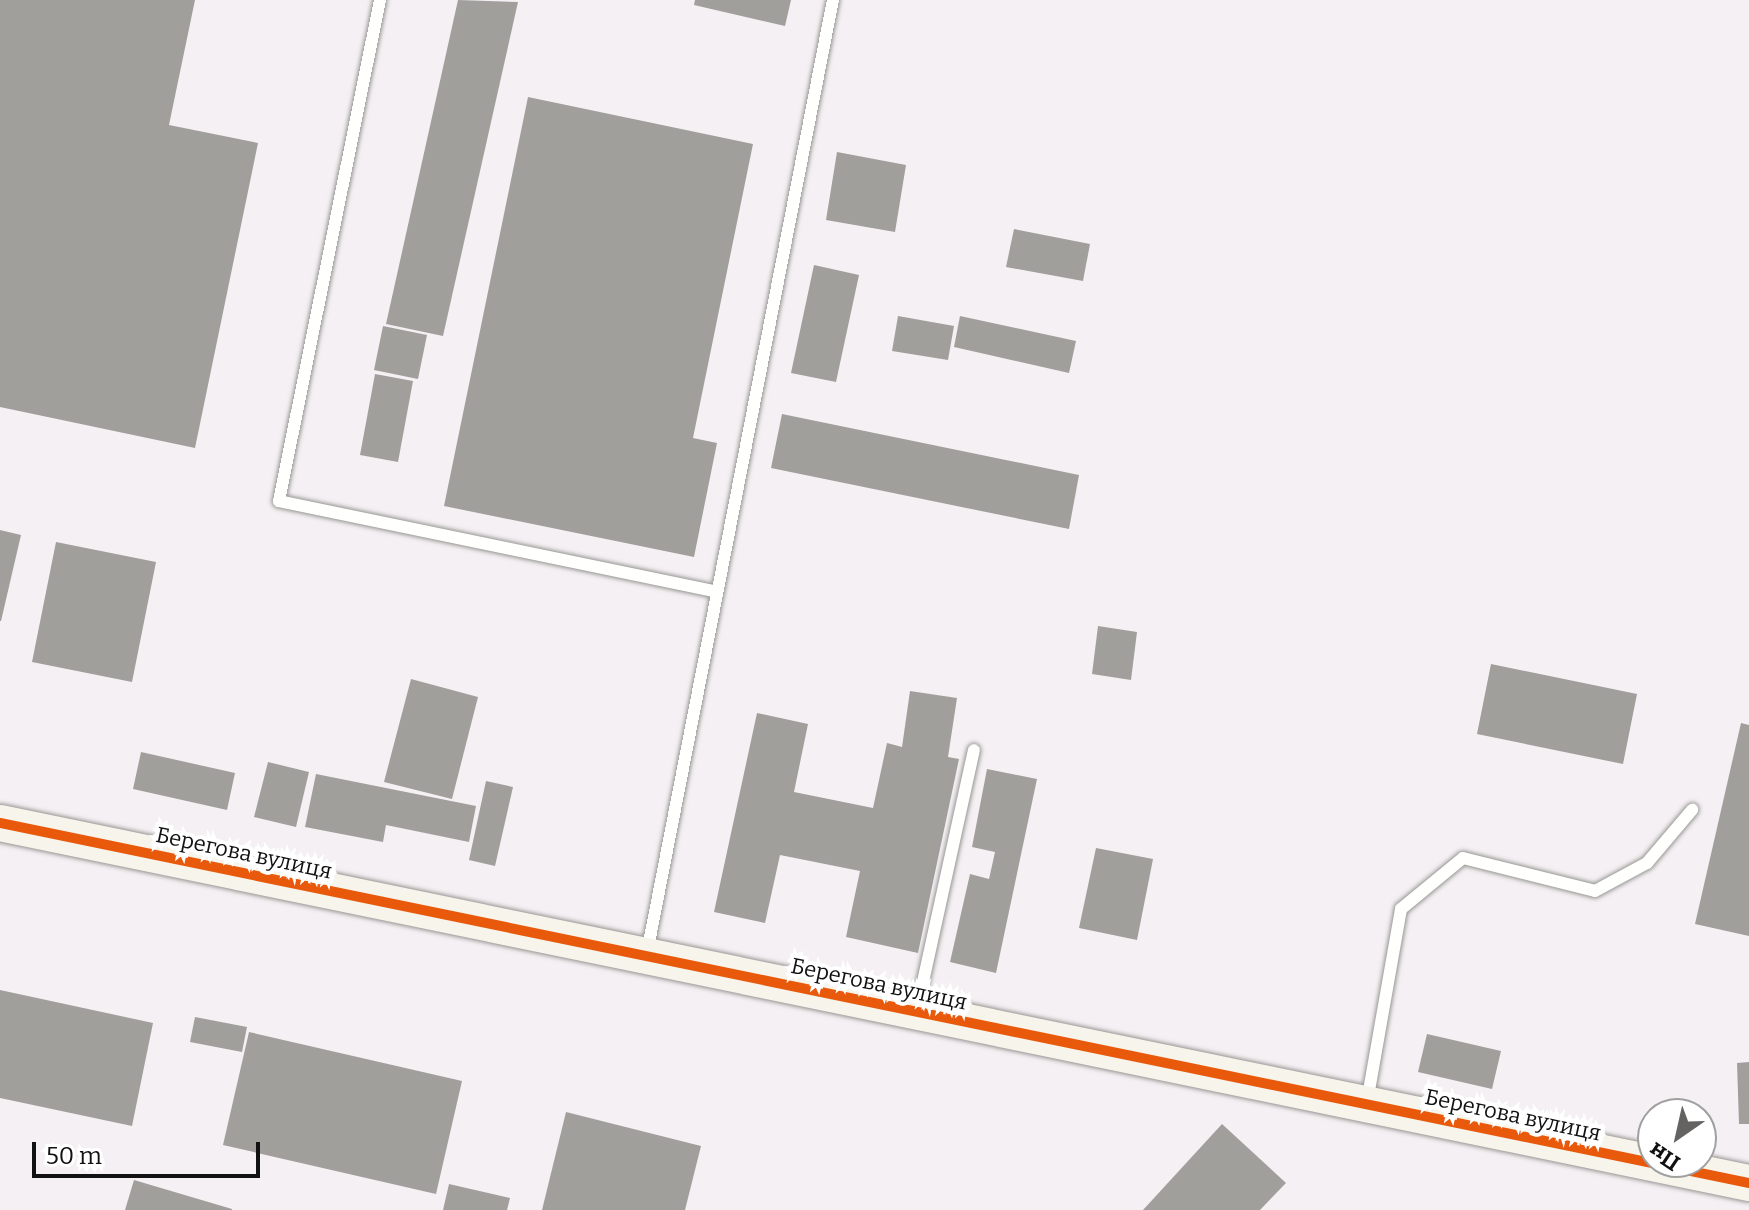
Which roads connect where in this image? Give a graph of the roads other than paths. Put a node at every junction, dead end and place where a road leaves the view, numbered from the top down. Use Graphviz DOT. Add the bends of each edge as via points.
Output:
graph roads {
  1 [pos="380,0"];
  2 [pos="833,0"];
  3 [pos="717,592"];
  4 [pos="974,750"];
  5 [pos="1692,810"];
  6 [pos="0,823"];
  7 [pos="646,957"];
  8 [pos="916,1012"];
  9 [pos="1366,1105"];
  10 [pos="1749,1183"];
  1 -- 3 [label="lane" via="279,501"];
  2 -- 3 [label="lane"];
  3 -- 7 [label="lane"];
  4 -- 8 [label="lane"];
  5 -- 9 [label="lane" via="1647,863 1595,891 1463,858 1401,909"];
  6 -- 7 [label="street, Берегова вулиця"];
  7 -- 8 [label="street, Берегова вулиця"];
  8 -- 9 [label="street, Берегова вулиця"];
  9 -- 10 [label="street, Берегова вулиця"];
}
